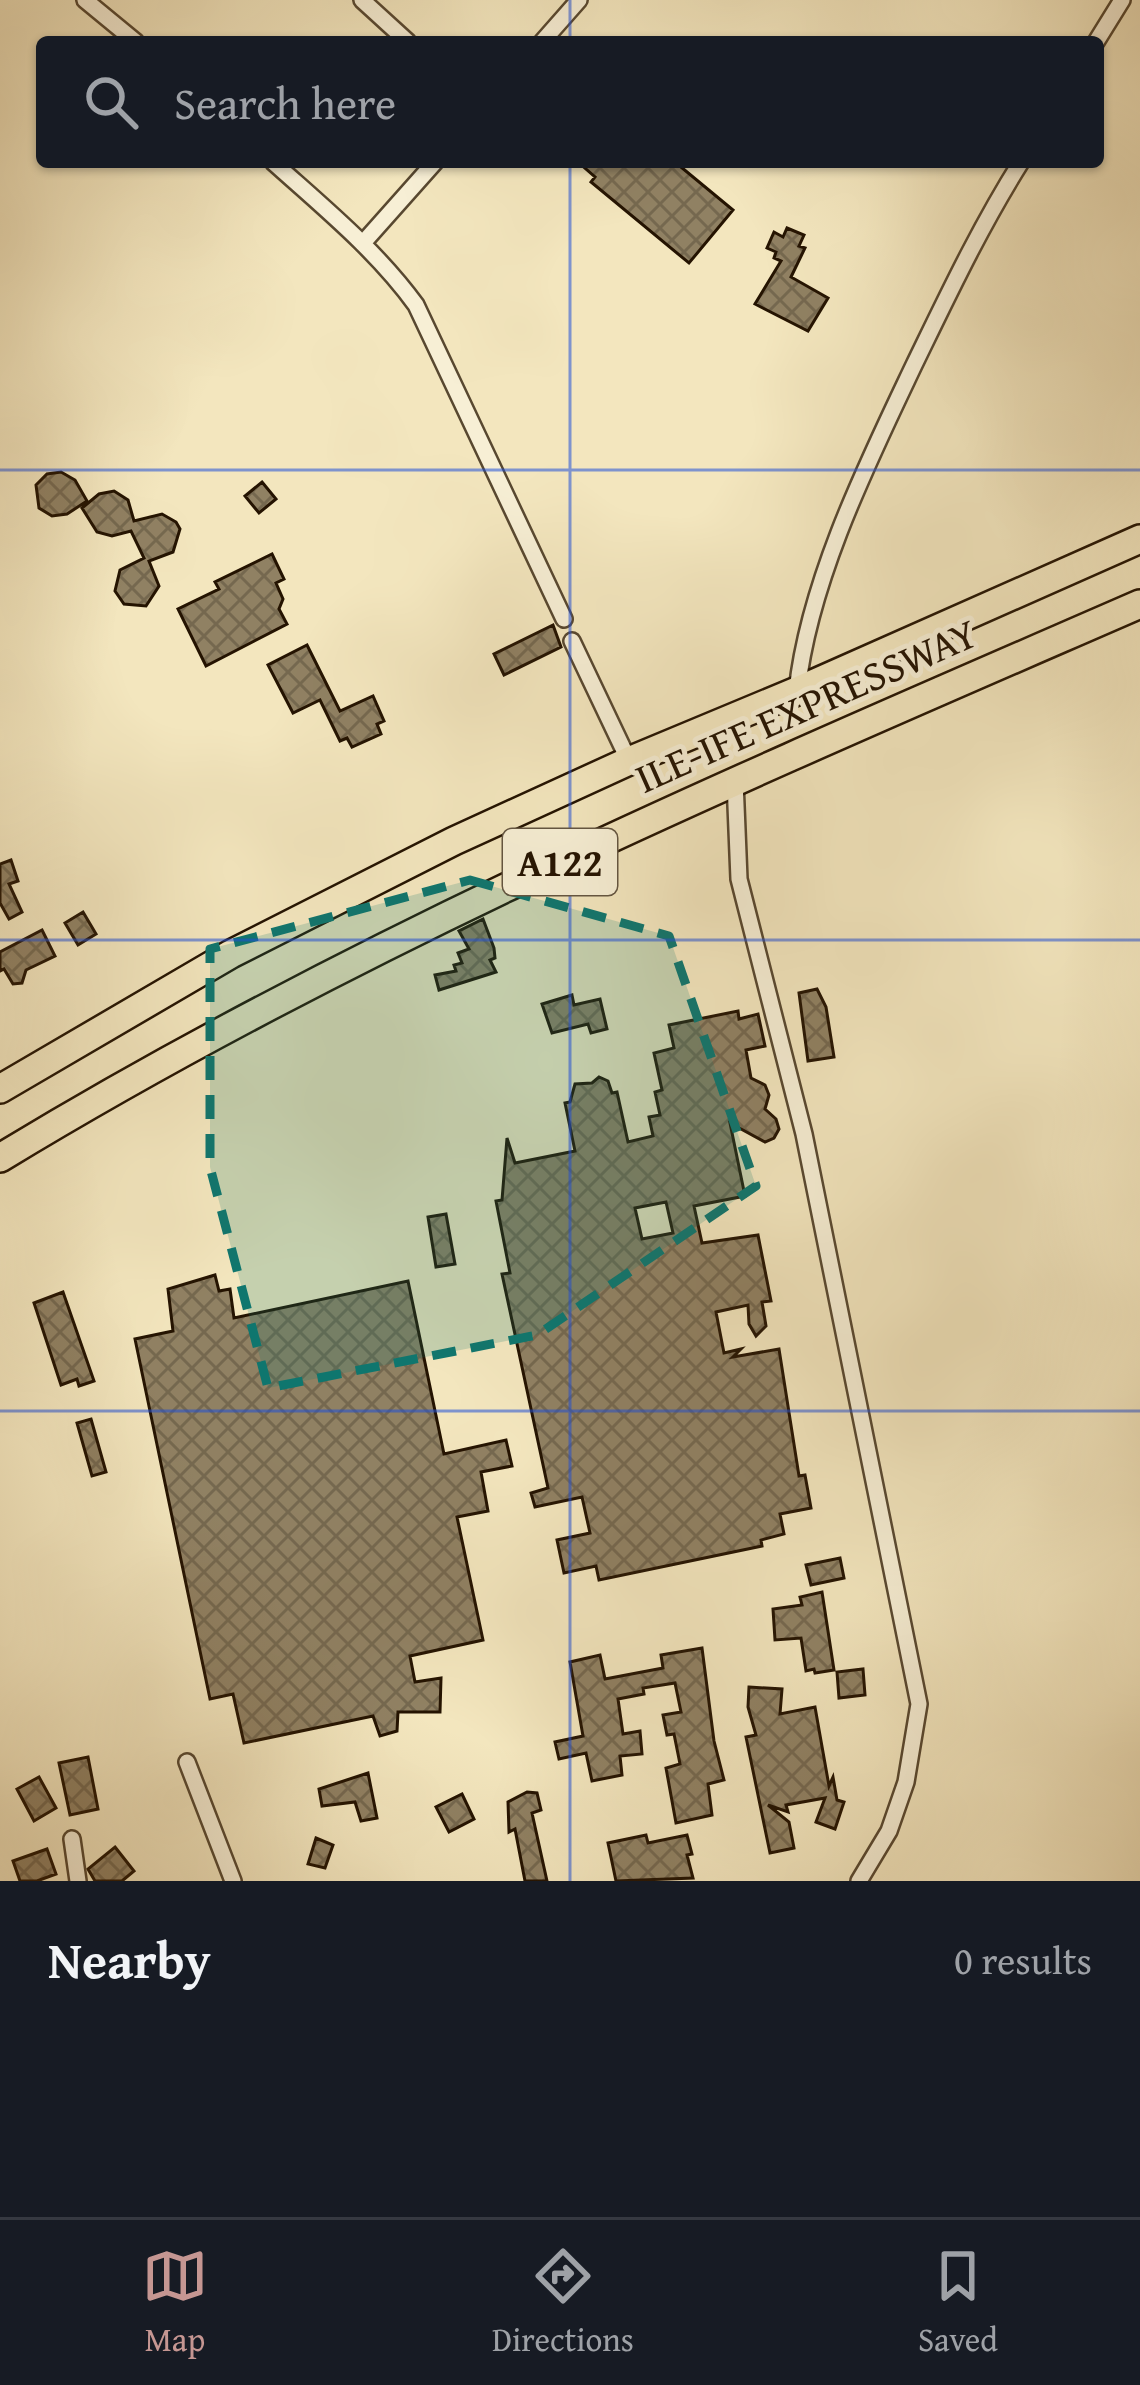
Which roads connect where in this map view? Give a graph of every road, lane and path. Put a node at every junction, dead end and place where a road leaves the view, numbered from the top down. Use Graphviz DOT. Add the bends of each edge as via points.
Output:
graph roads {
  1 [pos="85,0"];
  2 [pos="362,0"];
  3 [pos="579,0"];
  4 [pos="1122,0"];
  5 [pos="129,36"];
  6 [pos="402,36"];
  7 [pos="547,36"];
  8 [pos="1100,36"];
  9 [pos="280,168"];
  10 [pos="430,168"];
  11 [pos="1017,168"];
  12 [pos="363,243"];
  13 [pos="1140,539"];
  14 [pos="1140,604"];
  15 [pos="564,619"];
  16 [pos="572,641"];
  17 [pos="797,692"];
  18 [pos="629,761"];
  19 [pos="735,781"];
  20 [pos="0,1089"];
  21 [pos="0,1158"];
  22 [pos="187,1762"];
  23 [pos="72,1839"];
  24 [pos="78,1881"];
  25 [pos="233,1881"];
  26 [pos="859,1881"];
  1 -- 5 [label="street"];
  2 -- 6 [label="street"];
  3 -- 7 [label="street"];
  4 -- 8 [label="street"];
  9 -- 12 [label="street"];
  10 -- 12 [label="street"];
  11 -- 17 [label="street" via="869,459 806,638"];
  12 -- 15 [label="street" via="416,305"];
  13 -- 17 [label="highway, ILE-IFE EXPRESSWAY / A122"];
  14 -- 19 [label="highway, ILE-IFE EXPRESSWAY / A122"];
  16 -- 18 [label="street"];
  17 -- 18 [label="highway, ILE-IFE EXPRESSWAY / A122"];
  18 -- 20 [label="highway, ILE-IFE EXPRESSWAY / A122" via="326,904"];
  19 -- 21 [label="highway, ILE-IFE EXPRESSWAY / A122" via="356,960"];
  19 -- 26 [label="street" via="739,879 804,1134 919,1704 890,1832"];
  22 -- 25 [label="street"];
  23 -- 24 [label="street"];
}
